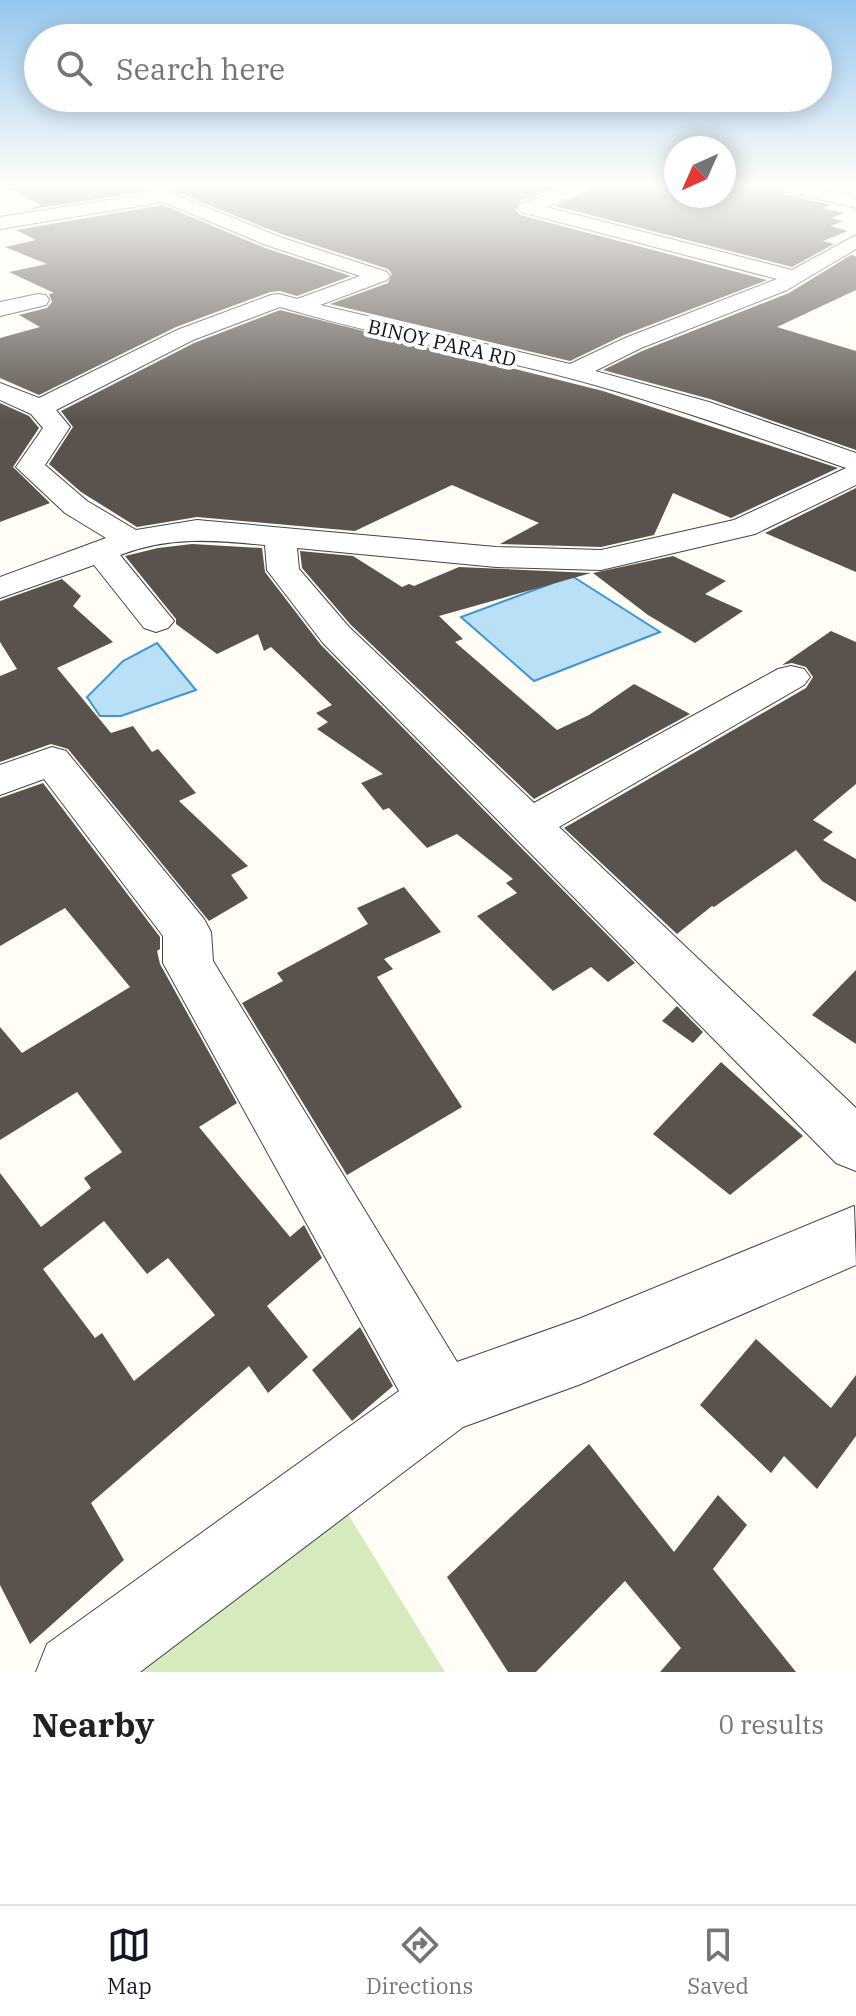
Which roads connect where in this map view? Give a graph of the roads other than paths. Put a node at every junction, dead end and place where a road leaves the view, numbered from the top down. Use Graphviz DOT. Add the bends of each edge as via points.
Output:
graph roads {
  1 [pos="346,265"];
  2 [pos="748,265"];
  3 [pos="815,265"];
  4 [pos="794,277"];
  5 [pos="38,300"];
  6 [pos="300,305"];
  7 [pos="0,309"];
  8 [pos="573,372"];
  9 [pos="0,391"];
  10 [pos="40,408"];
  11 [pos="856,462"];
  12 [pos="856,474"];
  13 [pos="280,537"];
  14 [pos="116,546"];
  15 [pos="0,588"];
  16 [pos="156,621"];
  17 [pos="791,677"];
  18 [pos="0,781"];
  19 [pos="529,825"];
  20 [pos="856,1145"];
  21 [pos="855,1234"];
  22 [pos="442,1401"];
  23 [pos="75,1672"];
  1 -- 6 [label="street" via="380,276"];
  2 -- 4 [label="street"];
  3 -- 4 [label="street"];
  4 -- 8 [label="street"];
  5 -- 7 [label="street"];
  6 -- 8 [label="street, BINOY PARA RD"];
  6 -- 10 [label="street, BINOY PARA RD" via="279,300 185,335"];
  8 -- 11 [label="street, BINOY PARA RD" via="700,408"];
  9 -- 10 [label="street"];
  10 -- 14 [label="street" via="57,427 30,467"];
  12 -- 13 [label="street" via="744,527 601,560 496,557"];
  13 -- 14 [label="street" via="197,529"];
  13 -- 19 [label="street" via="283,570 336,635"];
  14 -- 15 [label="street"];
  14 -- 16 [label="street"];
  17 -- 19 [label="street"];
  18 -- 22 [label="street" via="52,760 187,932 188,963"];
  19 -- 20 [label="street"];
  21 -- 22 [label="street" via="581,1351"];
  22 -- 23 [label="street"];
}
